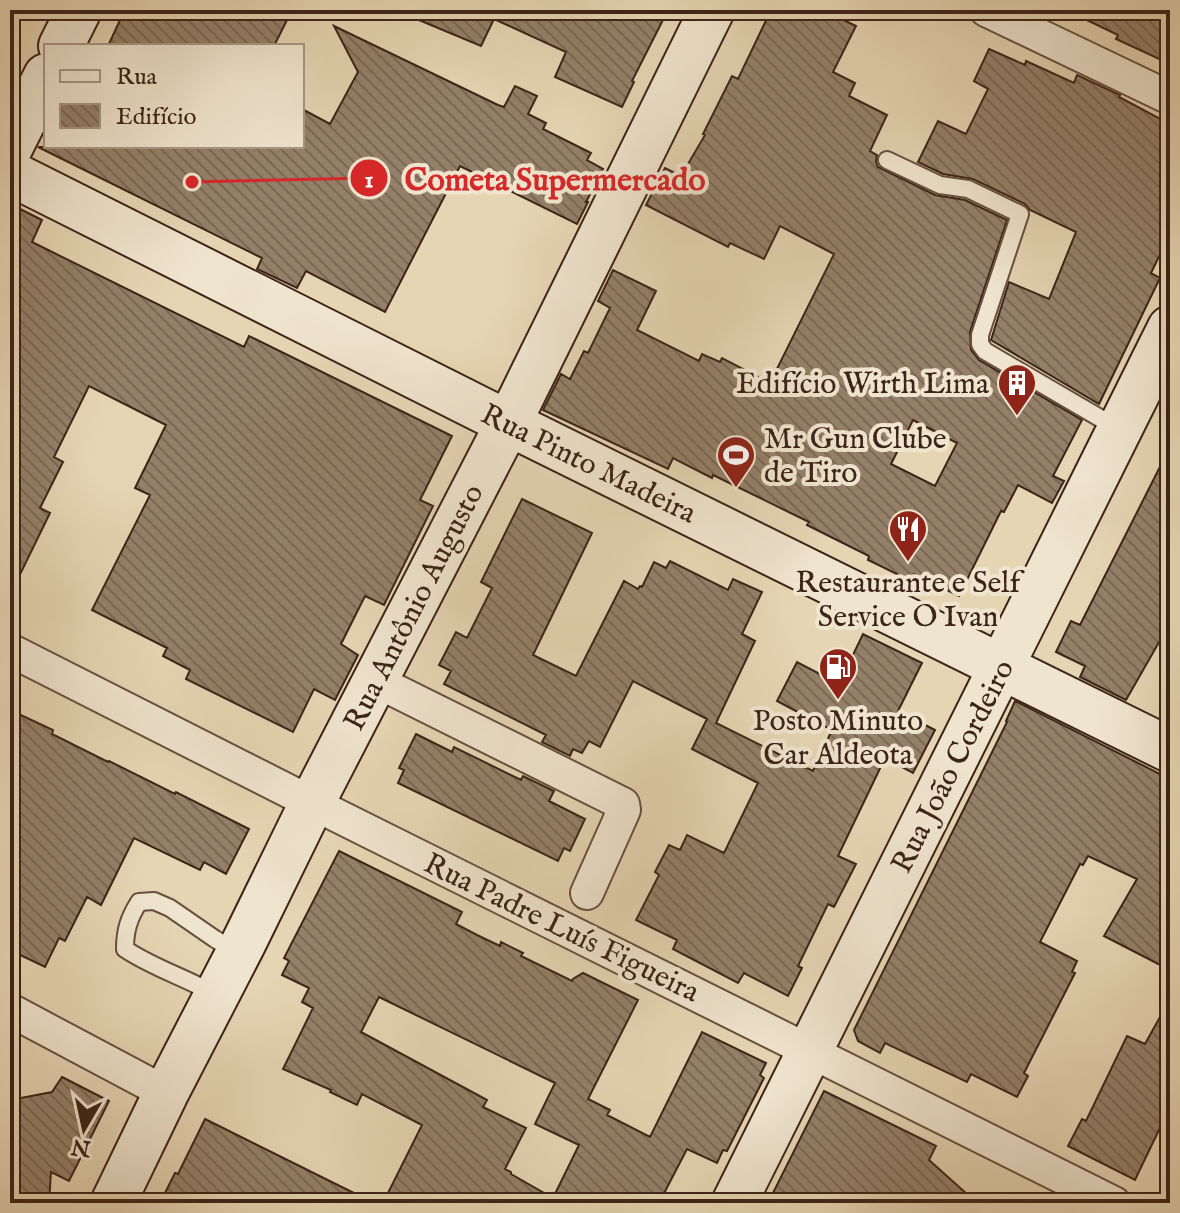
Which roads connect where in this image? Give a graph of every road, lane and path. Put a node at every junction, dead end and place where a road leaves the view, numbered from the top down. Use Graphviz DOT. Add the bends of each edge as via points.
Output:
graph roads {
  1 [pos="79,10"];
  2 [pos="712,10"];
  3 [pos="986,10"];
  4 [pos="62,44"];
  5 [pos="44,80"];
  6 [pos="1170,98"];
  7 [pos="10,148"];
  8 [pos="887,160"];
  9 [pos="10,173"];
  10 [pos="1170,328"];
  11 [pos="508,423"];
  12 [pos="1119,429"];
  13 [pos="10,650"];
  14 [pos="1002,667"];
  15 [pos="376,681"];
  16 [pos="1170,750"];
  17 [pos="312,803"];
  18 [pos="587,893"];
  19 [pos="239,953"];
  20 [pos="217,995"];
  21 [pos="10,1010"];
  22 [pos="810,1050"];
  23 [pos="166,1093"];
  24 [pos="113,1203"];
  25 [pos="734,1203"];
  26 [pos="1114,1203"];
  1 -- 4 [label="street"];
  2 -- 11 [label="street, Rua Antônio Augusto"];
  3 -- 6 [label="street"];
  5 -- 7 [label="street"];
  8 -- 12 [label="lane" via="1020,214 980,344"];
  9 -- 11 [label="street, Rua Pinto Madeira"];
  10 -- 12 [label="street, Rua João Cordeiro"];
  11 -- 14 [label="street, Rua Pinto Madeira"];
  11 -- 15 [label="street, Rua Antônio Augusto"];
  12 -- 14 [label="street, Rua João Cordeiro"];
  13 -- 17 [label="street, Rua Padre Luís Figueira"];
  14 -- 16 [label="street, Rua Pinto Madeira"];
  14 -- 22 [label="street, Rua João Cordeiro"];
  15 -- 17 [label="street, Rua Antônio Augusto"];
  15 -- 18 [label="street" via="623,804"];
  17 -- 19 [label="street, Rua Antônio Augusto"];
  17 -- 22 [label="street, Rua Padre Luís Figueira"];
  19 -- 20 [label="street, Rua Antônio Augusto"];
  19 -- 20 [label="lane" via="154,901 139,902 130,915 125,949"];
  20 -- 23 [label="street, Rua Antônio Augusto"];
  21 -- 23 [label="street"];
  22 -- 25 [label="street, Rua João Cordeiro"];
  22 -- 26 [label="street, Rua Padre Luís Figueira"];
  23 -- 24 [label="street, Rua Antônio Augusto"];
}
